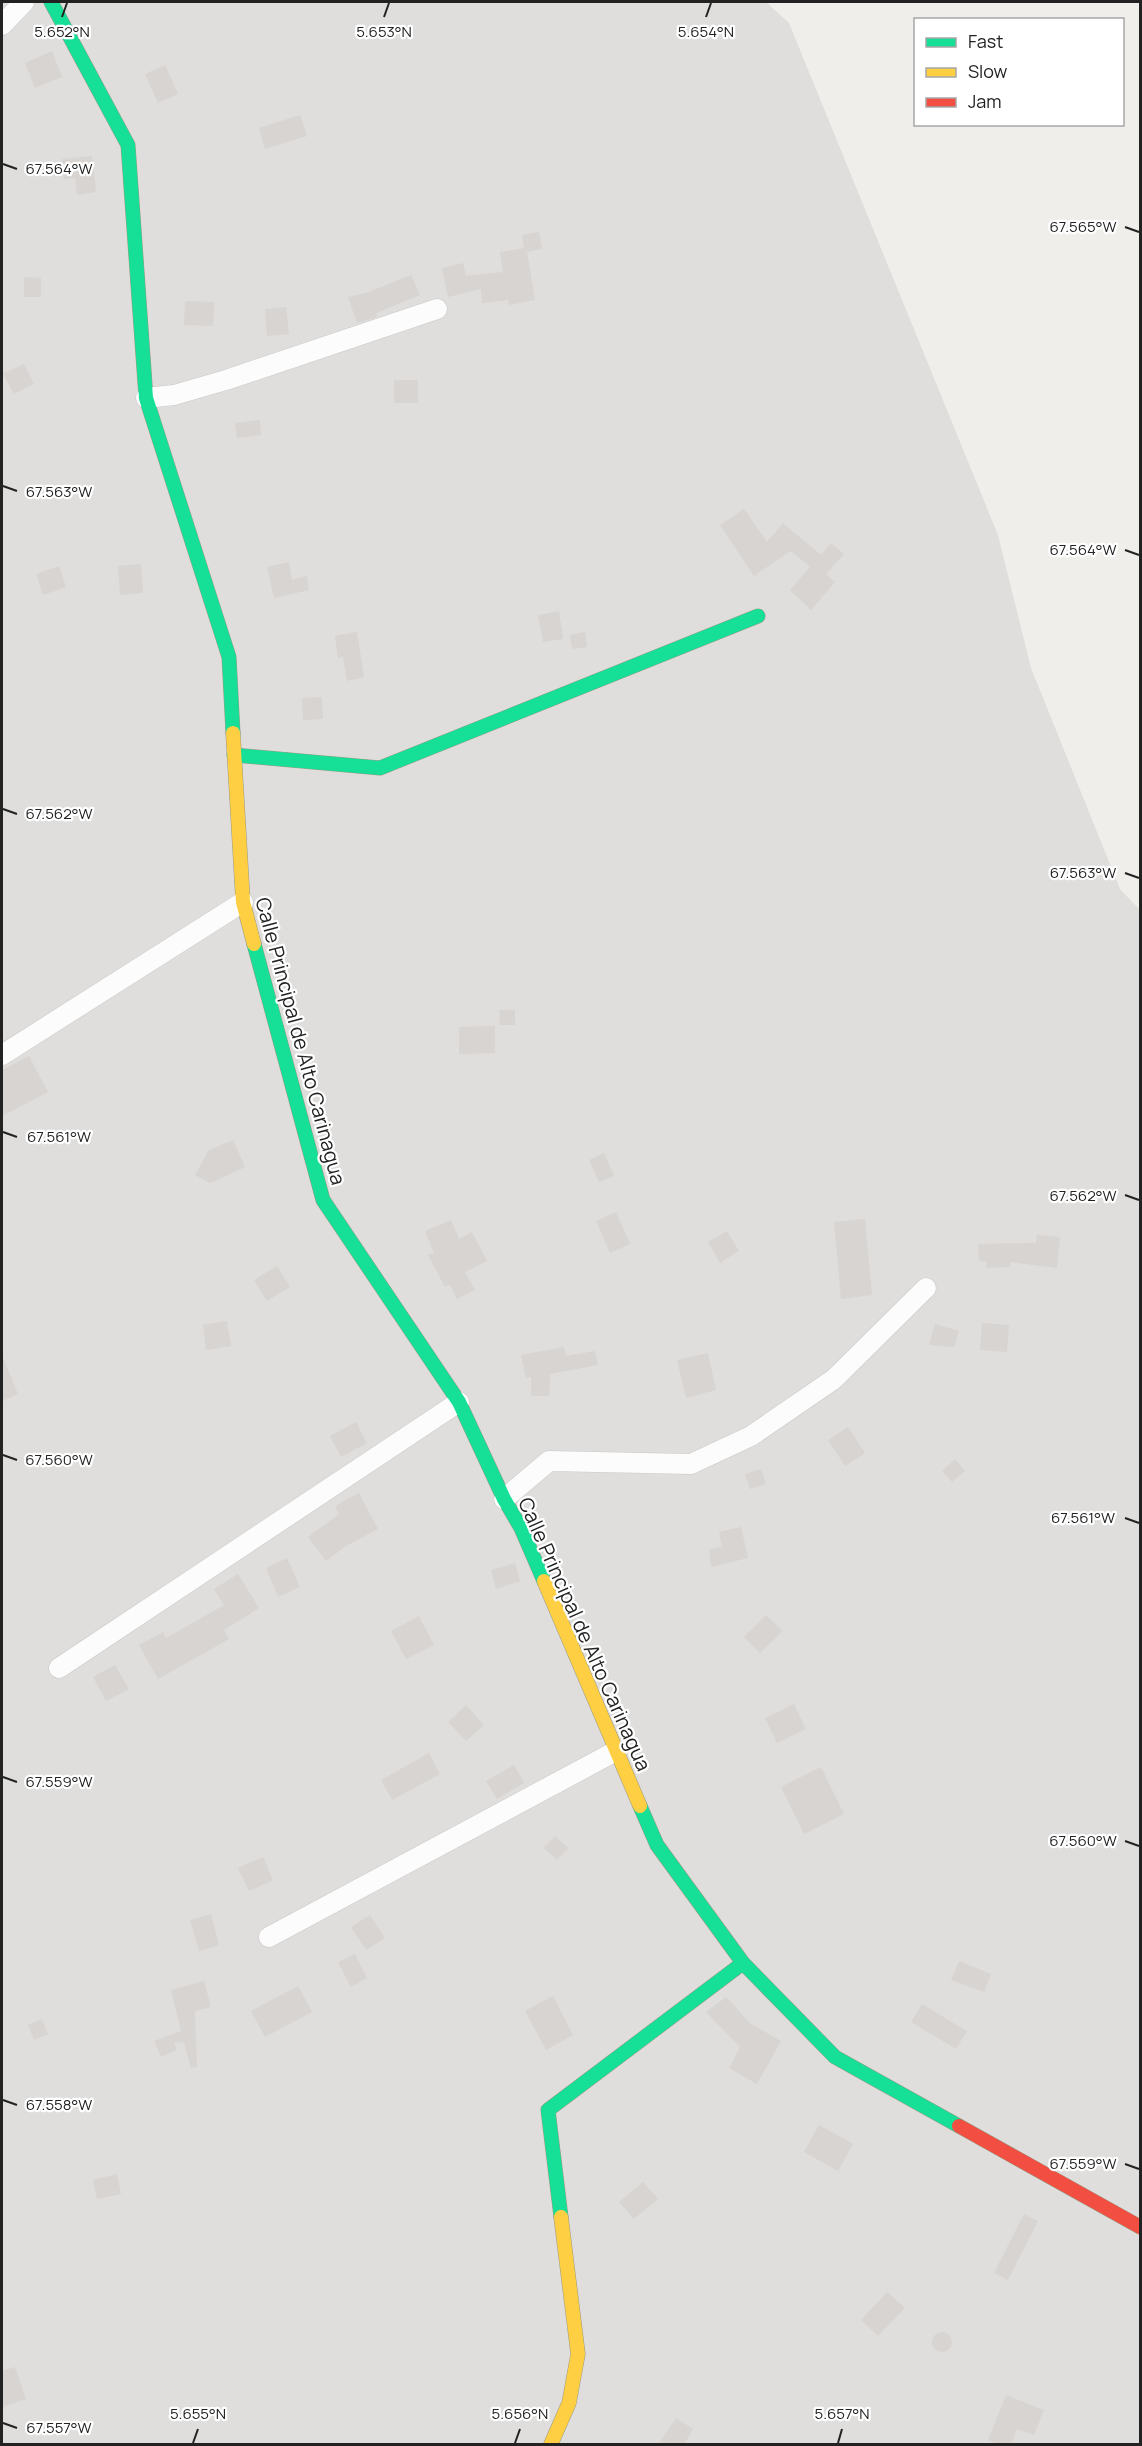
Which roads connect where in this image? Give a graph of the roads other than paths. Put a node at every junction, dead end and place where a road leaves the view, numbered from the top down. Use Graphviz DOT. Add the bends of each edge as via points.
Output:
graph roads {
  1 [pos="24,2"];
  2 [pos="51,2"];
  3 [pos="2,25"];
  4 [pos="437,309"];
  5 [pos="146,398"];
  6 [pos="758,616"];
  7 [pos="234,755"];
  8 [pos="243,902"];
  9 [pos="2,1054"];
  10 [pos="926,1288"];
  11 [pos="459,1402"];
  12 [pos="504,1499"];
  13 [pos="59,1668"];
  14 [pos="616,1750"];
  15 [pos="269,1937"];
  16 [pos="743,1963"];
  17 [pos="1140,2227"];
  18 [pos="551,2445"];
  1 -- 3 [label="street"];
  2 -- 5 [label="street, Calle Principal de Alto Carinagua" via="128,145"];
  4 -- 5 [label="street" via="226,380 174,395"];
  5 -- 7 [label="street, Calle Principal de Alto Carinagua" via="229,657"];
  6 -- 7 [label="street" via="380,768"];
  7 -- 8 [label="street, Calle Principal de Alto Carinagua"];
  8 -- 9 [label="street"];
  8 -- 11 [label="street, Calle Principal de Alto Carinagua" via="322,1200"];
  10 -- 12 [label="street" via="834,1379 751,1436 691,1464 549,1461"];
  11 -- 12 [label="street, Calle Principal de Alto Carinagua"];
  11 -- 13 [label="street"];
  12 -- 14 [label="street, Calle Principal de Alto Carinagua" via="521,1528"];
  14 -- 15 [label="street"];
  14 -- 16 [label="street, Calle Principal de Alto Carinagua" via="657,1845"];
  16 -- 17 [label="street, Calle Principal de Alto Carinagua" via="835,2057"];
  16 -- 18 [label="street" via="548,2110 578,2354 569,2403"];
}
